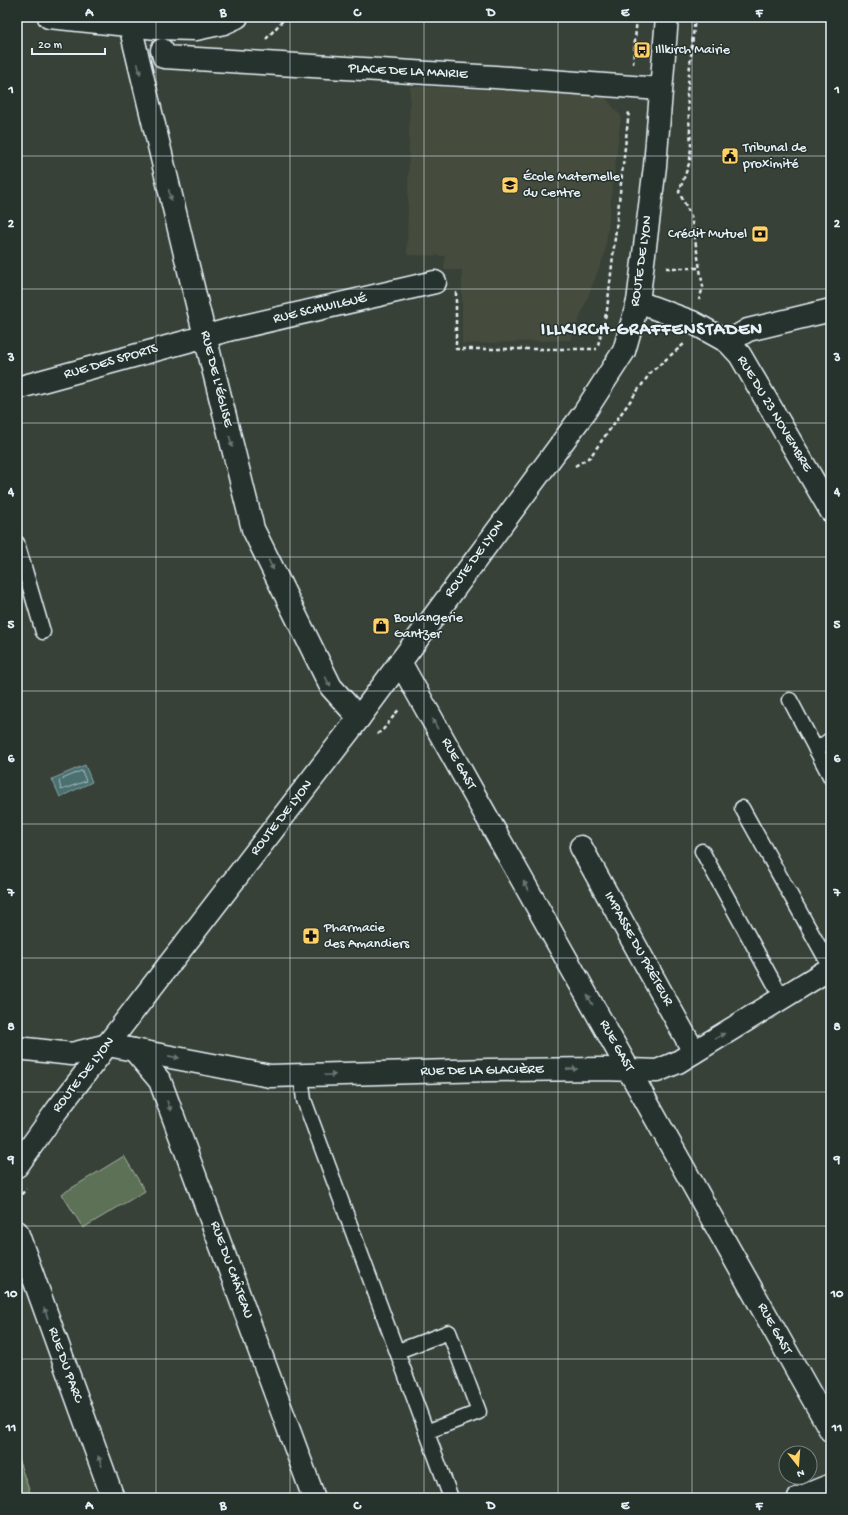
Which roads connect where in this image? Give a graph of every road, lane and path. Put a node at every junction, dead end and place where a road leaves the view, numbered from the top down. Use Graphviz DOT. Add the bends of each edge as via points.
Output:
graph roads {
  1 [pos="49,17"];
  2 [pos="237,17"];
  3 [pos="637,17"];
  4 [pos="667,17"];
  5 [pos="695,17"];
  6 [pos="129,21"];
  7 [pos="162,50"];
  8 [pos="632,86"];
  9 [pos="660,89"];
  10 [pos="687,94"];
  11 [pos="435,282"];
  12 [pos="638,302"];
  13 [pos="831,310"];
  14 [pos="205,336"];
  15 [pos="728,342"];
  16 [pos="597,349"];
  17 [pos="596,354"];
  18 [pos="17,388"];
  19 [pos="831,511"];
  20 [pos="17,543"];
  21 [pos="43,632"];
  22 [pos="400,662"];
  23 [pos="790,700"];
  24 [pos="359,718"];
  25 [pos="831,739"];
  26 [pos="816,750"];
  27 [pos="831,778"];
  28 [pos="742,808"];
  29 [pos="581,847"];
  30 [pos="702,850"];
  31 [pos="831,968"];
  32 [pos="782,998"];
  33 [pos="108,1045"];
  34 [pos="17,1048"];
  35 [pos="134,1050"];
  36 [pos="694,1052"];
  37 [pos="629,1070"];
  38 [pos="301,1076"];
  39 [pos="17,1166"];
  40 [pos="17,1232"];
  41 [pos="398,1351"];
  42 [pos="831,1431"];
  43 [pos="426,1432"];
  44 [pos="831,1485"];
  45 [pos="113,1498"];
  46 [pos="314,1498"];
  47 [pos="451,1498"];
  48 [pos="799,1498"];
  1 -- 6 [label="street"];
  2 -- 6 [label="street" via="224,23 196,29"];
  3 -- 8 [label="path"];
  4 -- 9 [label="street, ROUTE DE LYON"];
  5 -- 10 [label="path"];
  6 -- 14 [label="street, RUE DE L'ÉGLISE, one-way"];
  7 -- 8 [label="street, PLACE DE LA MAIRIE" via="164,57"];
  8 -- 9 [label="street, PLACE DE LA MAIRIE"];
  8 -- 16 [label="path" via="610,294"];
  9 -- 12 [label="street, ROUTE DE LYON" via="655,166"];
  11 -- 14 [label="street, RUE SCHWILGUÉ"];
  11 -- 16 [label="path" via="456,279 456,349"];
  12 -- 15 [label="street, RUE DU 23 NOVEMBRE" via="692,322"];
  12 -- 22 [label="street, ROUTE DE LYON" via="624,351 584,413"];
  13 -- 15 [label="street" via="748,330"];
  14 -- 18 [label="street, RUE DES SPORTS"];
  14 -- 24 [label="street, RUE DE L'ÉGLISE, one-way" via="253,530 330,687"];
  15 -- 19 [label="street, RUE DU 23 NOVEMBRE" via="746,366"];
  16 -- 17 [label="path"];
  20 -- 21 [label="lane"];
  22 -- 24 [label="street, ROUTE DE LYON"];
  37 -- 22 [label="street, RUE GAST, one-way"];
  23 -- 26 [label="lane"];
  24 -- 33 [label="street, ROUTE DE LYON"];
  25 -- 26 [label="lane"];
  26 -- 27 [label="lane"];
  28 -- 31 [label="lane"];
  29 -- 36 [label="street, IMPASSE DU PRÊTEUR"];
  30 -- 32 [label="lane"];
  31 -- 32 [label="street, RUE DE LA GLACIÈRE"];
  36 -- 32 [label="street, RUE DE LA GLACIÈRE, one-way"];
  33 -- 34 [label="street" via="72,1054"];
  33 -- 35 [label="street, RUE DE LA GLACIÈRE"];
  33 -- 39 [label="street, ROUTE DE LYON"];
  35 -- 38 [label="street, RUE DE LA GLACIÈRE, one-way" via="270,1076"];
  35 -- 46 [label="street, RUE DU CHÂTEAU, one-way" via="160,1081"];
  36 -- 37 [label="street, RUE DE LA GLACIÈRE" via="656,1071"];
  38 -- 37 [label="street, RUE DE LA GLACIÈRE, one-way" via="488,1070"];
  37 -- 42 [label="street, RUE GAST"];
  38 -- 41 [label="lane" via="304,1100"];
  45 -- 40 [label="street, RUE DU PARC, one-way"];
  41 -- 43 [label="lane"];
  41 -- 43 [label="lane" via="449,1332 479,1412"];
  43 -- 47 [label="lane"];
  44 -- 48 [label="street"];
}
